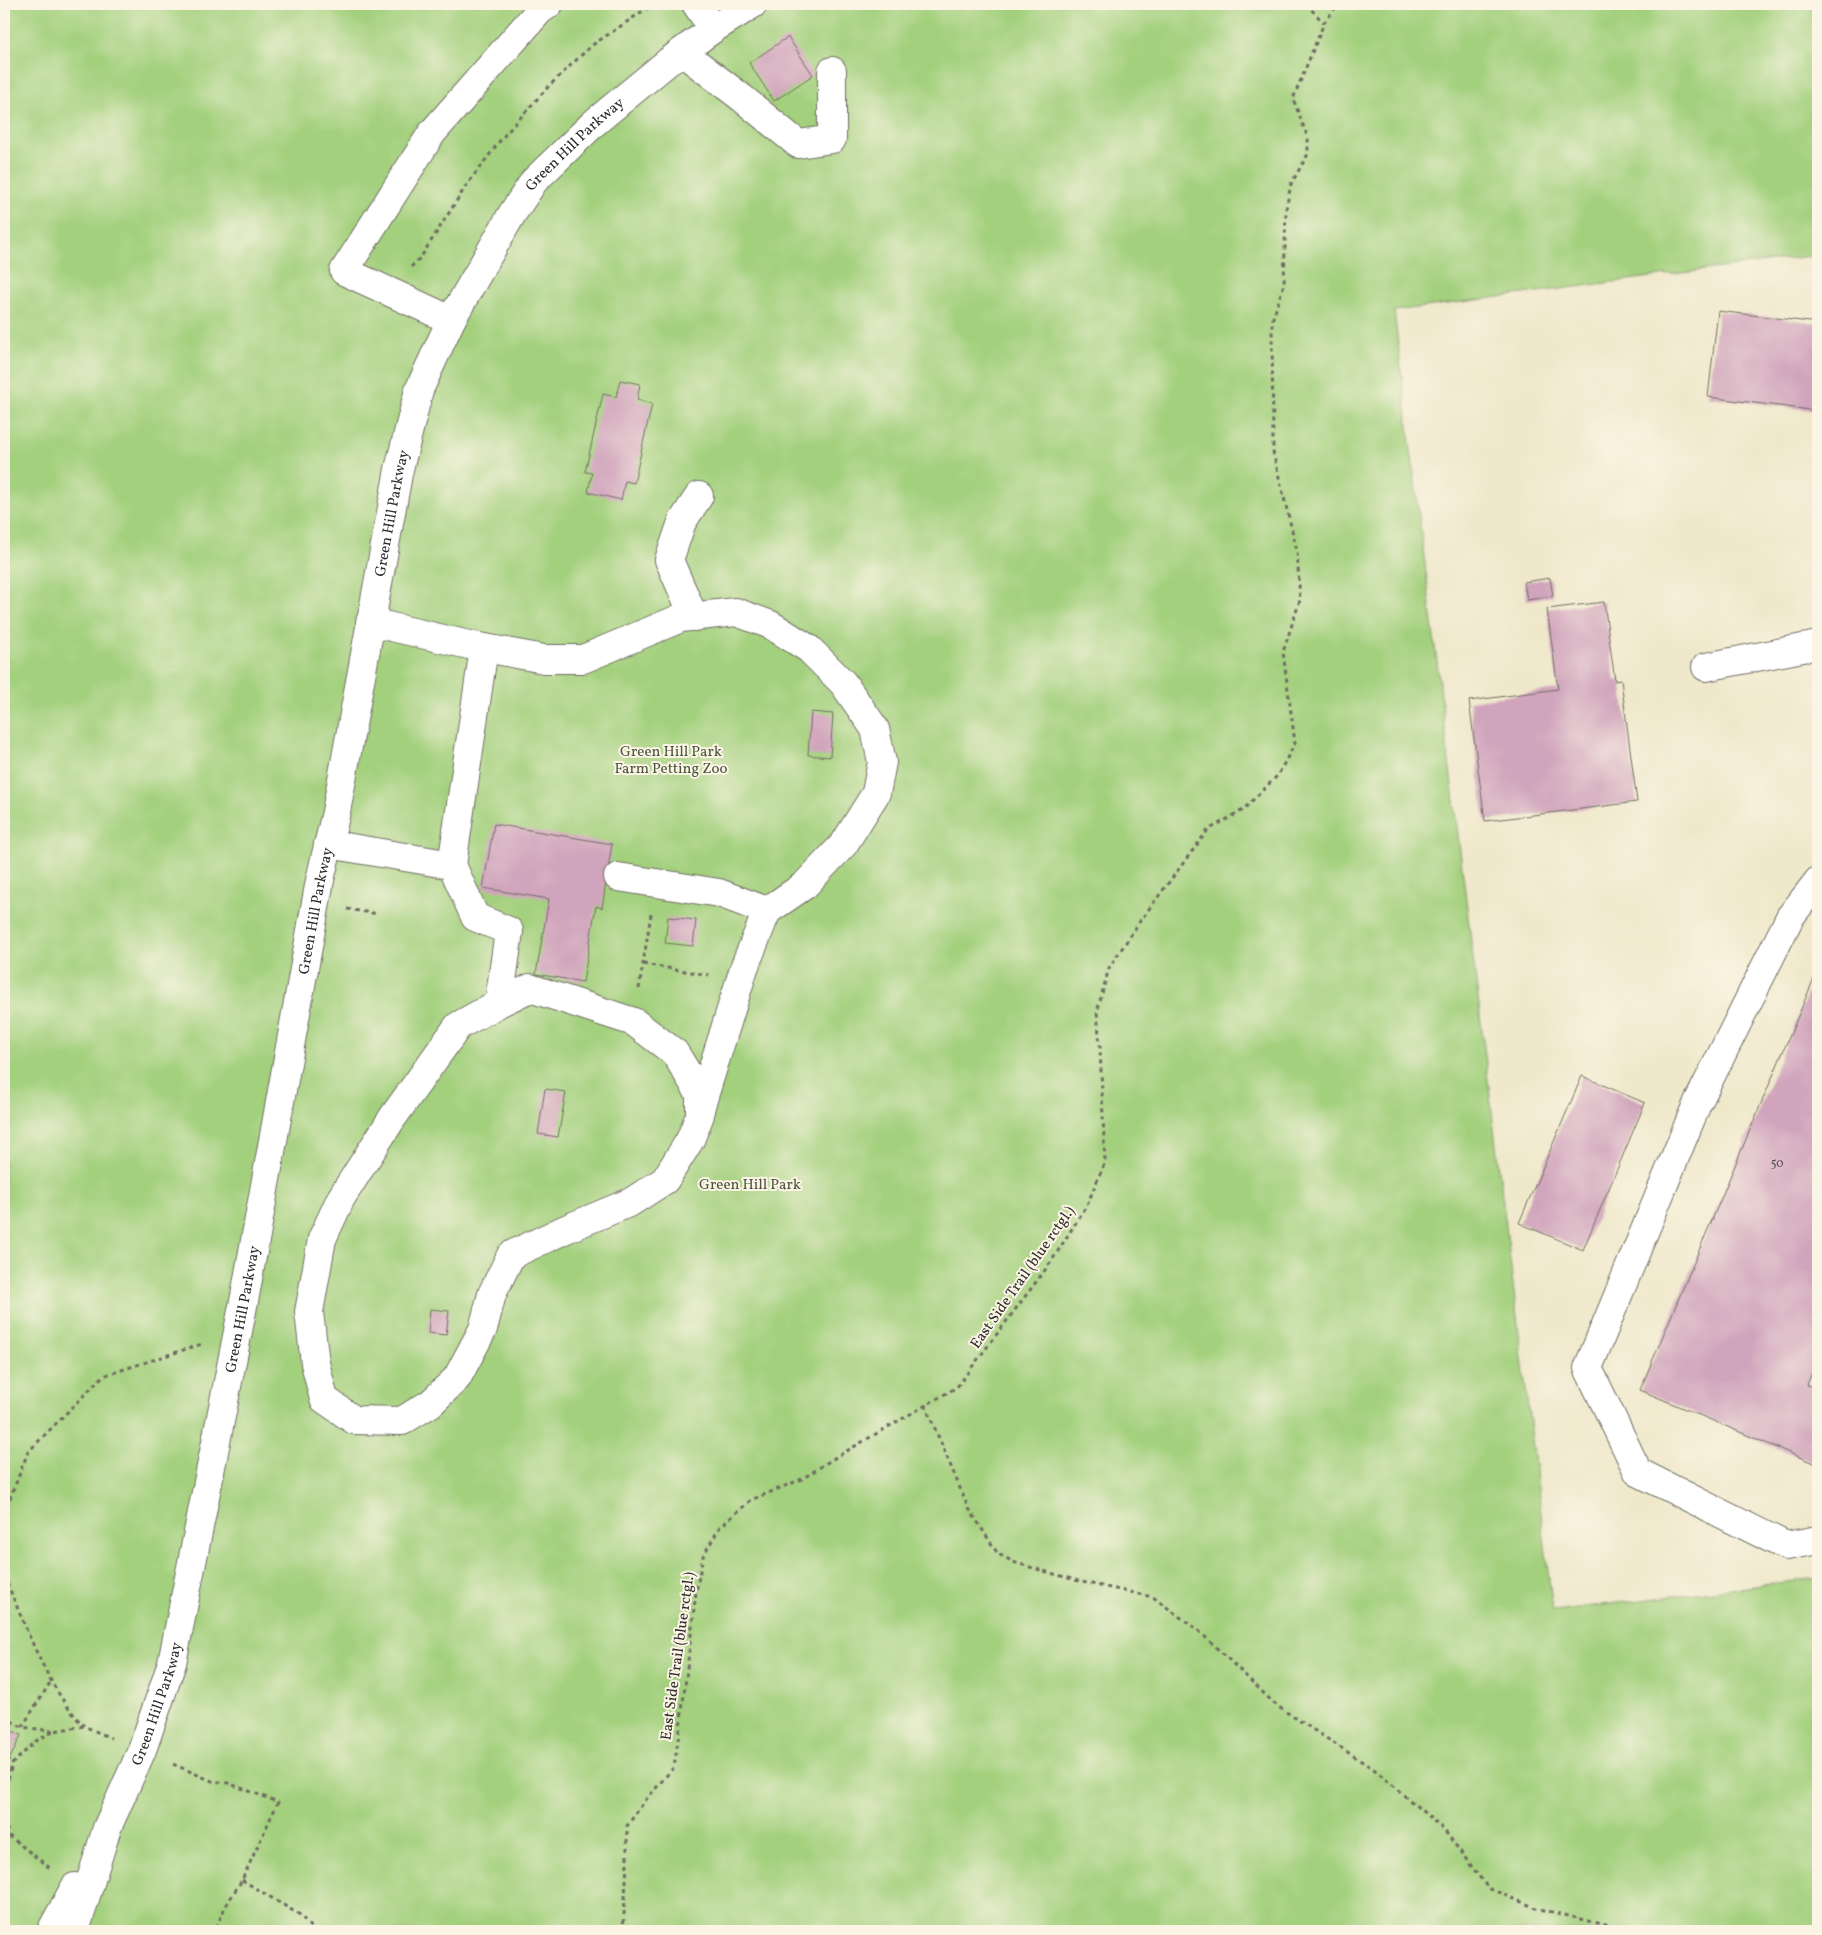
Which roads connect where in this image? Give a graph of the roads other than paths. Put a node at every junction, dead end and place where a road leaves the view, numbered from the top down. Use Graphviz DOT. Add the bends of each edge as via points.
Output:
graph roads {
  1 [pos="549,4"];
  2 [pos="696,4"];
  3 [pos="753,4"];
  4 [pos="713,29"];
  5 [pos="682,52"];
  6 [pos="832,71"];
  7 [pos="451,320"];
  8 [pos="699,496"];
  9 [pos="694,616"];
  10 [pos="370,622"];
  11 [pos="1818,645"];
  12 [pos="484,648"];
  13 [pos="1706,667"];
  14 [pos="328,844"];
  15 [pos="452,866"];
  16 [pos="618,877"];
  17 [pos="1818,881"];
  18 [pos="767,911"];
  19 [pos="499,1002"];
  20 [pos="699,1113"];
  21 [pos="1818,1540"];
  22 [pos="107,1828"];
  23 [pos="51,1931"];
  24 [pos="75,1931"];
  1 -- 7 [label="street" via="540,10 432,133 344,270"];
  2 -- 4 [label="street"];
  3 -- 4 [label="street, Green Hill Parkway"];
  4 -- 5 [label="street, Green Hill Parkway"];
  5 -- 6 [label="street" via="798,144 832,139"];
  5 -- 7 [label="street, Green Hill Parkway" via="594,124 534,181"];
  7 -- 10 [label="street, Green Hill Parkway" via="419,390 399,469"];
  8 -- 9 [label="street" via="682,522 669,560"];
  9 -- 12 [label="street" via="681,618 583,659 544,659"];
  9 -- 18 [label="street" via="736,612 771,625 809,649 842,683 875,729 882,762 876,793 844,844 805,886"];
  10 -- 12 [label="street"];
  10 -- 14 [label="street, Green Hill Parkway"];
  11 -- 13 [label="street"];
  12 -- 15 [label="street"];
  14 -- 15 [label="street"];
  14 -- 22 [label="street, Green Hill Parkway" via="245,1296 172,1664 142,1750"];
  15 -- 19 [label="street" via="475,917 509,931"];
  16 -- 18 [label="street" via="719,893"];
  17 -- 21 [label="street" via="1790,916 1697,1104 1588,1368 1638,1472 1786,1546"];
  18 -- 20 [label="street" via="741,980"];
  19 -- 20 [label="street" via="530,988 634,1022 675,1053 700,1094"];
  19 -- 20 [label="street" via="458,1026 341,1198 322,1239 309,1312 315,1363 324,1399 354,1420 402,1421 431,1403 457,1378 483,1328 492,1294 511,1255 631,1202 665,1180 690,1140"];
  22 -- 23 [label="street"];
  22 -- 24 [label="street, Green Hill Parkway"];
}
